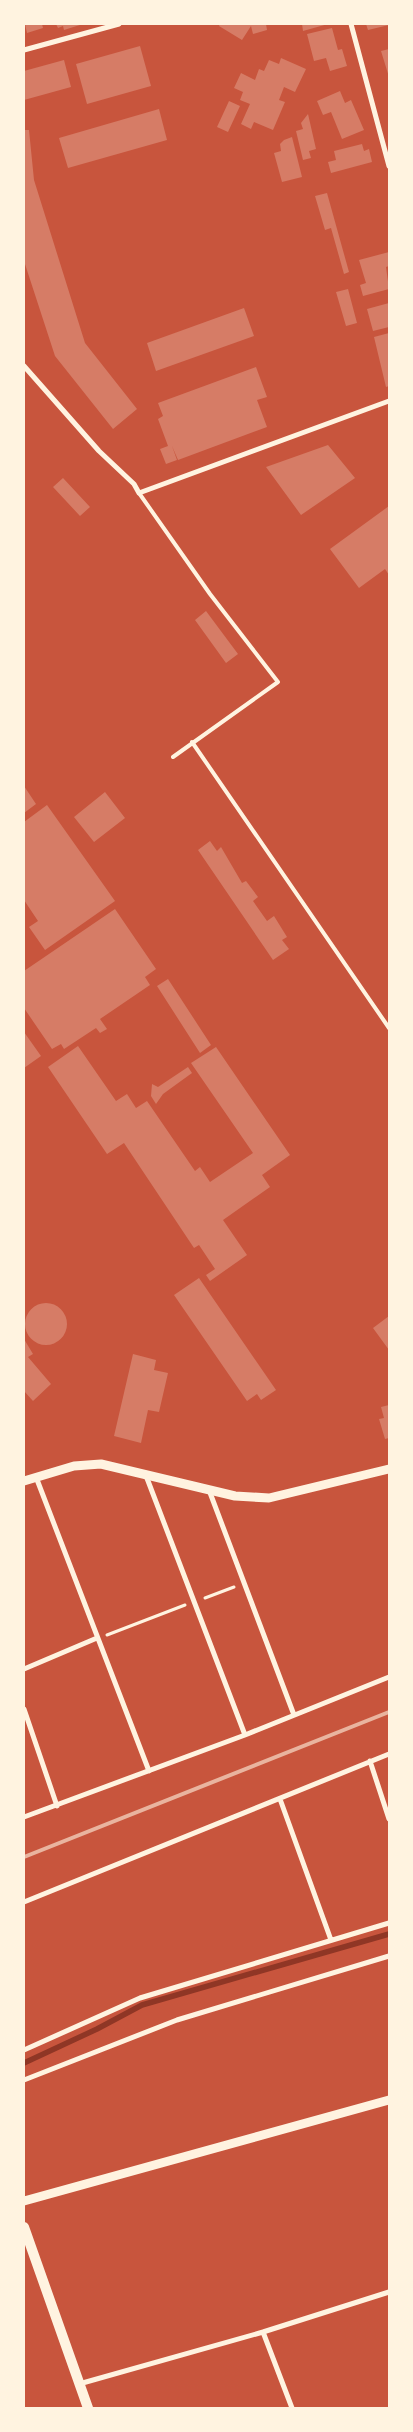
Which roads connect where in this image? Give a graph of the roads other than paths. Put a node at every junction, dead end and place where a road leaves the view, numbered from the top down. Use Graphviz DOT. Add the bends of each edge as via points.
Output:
graph roads {
  1 [pos="119,24"];
  2 [pos="351,24"];
  3 [pos="24,50"];
  4 [pos="389,166"];
  5 [pos="24,366"];
  6 [pos="389,402"];
  7 [pos="139,493"];
  8 [pos="192,742"];
  9 [pos="173,757"];
  10 [pos="389,1028"];
  11 [pos="389,1469"];
  12 [pos="145,1473"];
  13 [pos="36,1477"];
  14 [pos="24,1482"];
  15 [pos="209,1489"];
  16 [pos="97,1638"];
  17 [pos="24,1670"];
  18 [pos="389,1677"];
  19 [pos="24,1709"];
  20 [pos="294,1715"];
  21 [pos="245,1735"];
  22 [pos="389,1754"];
  23 [pos="370,1761"];
  24 [pos="149,1771"];
  25 [pos="280,1799"];
  26 [pos="57,1806"];
  27 [pos="24,1817"];
  28 [pos="389,1819"];
  29 [pos="24,1902"];
  30 [pos="389,1923"];
  31 [pos="332,1940"];
  32 [pos="389,1956"];
  33 [pos="24,2050"];
  34 [pos="24,2080"];
  35 [pos="389,2100"];
  36 [pos="24,2200"];
  37 [pos="24,2227"];
  38 [pos="389,2292"];
  39 [pos="263,2332"];
  40 [pos="79,2384"];
  41 [pos="88,2408"];
  42 [pos="292,2408"];
  1 -- 3 [label="street"];
  2 -- 4 [label="street"];
  5 -- 7 [label="street"];
  6 -- 7 [label="street"];
  7 -- 8 [label="lane" via="210,594 278,682"];
  8 -- 9 [label="lane"];
  8 -- 10 [label="lane"];
  11 -- 15 [label="street" via="269,1498 236,1496"];
  12 -- 13 [label="street" via="101,1464 74,1466"];
  12 -- 15 [label="street"];
  12 -- 21 [label="street"];
  13 -- 14 [label="street"];
  13 -- 16 [label="street"];
  15 -- 20 [label="street"];
  16 -- 17 [label="street"];
  16 -- 24 [label="street"];
  18 -- 20 [label="street"];
  19 -- 26 [label="street"];
  20 -- 21 [label="street"];
  21 -- 24 [label="street"];
  22 -- 23 [label="street"];
  23 -- 25 [label="street"];
  23 -- 28 [label="street"];
  24 -- 26 [label="street"];
  25 -- 29 [label="street"];
  25 -- 31 [label="street"];
  26 -- 27 [label="street"];
  30 -- 31 [label="street"];
  31 -- 33 [label="street" via="140,1998"];
  32 -- 34 [label="street" via="177,2020"];
  35 -- 36 [label="street"];
  37 -- 40 [label="main road"];
  38 -- 39 [label="street"];
  39 -- 40 [label="street"];
  39 -- 42 [label="street"];
  40 -- 41 [label="main road"];
}
